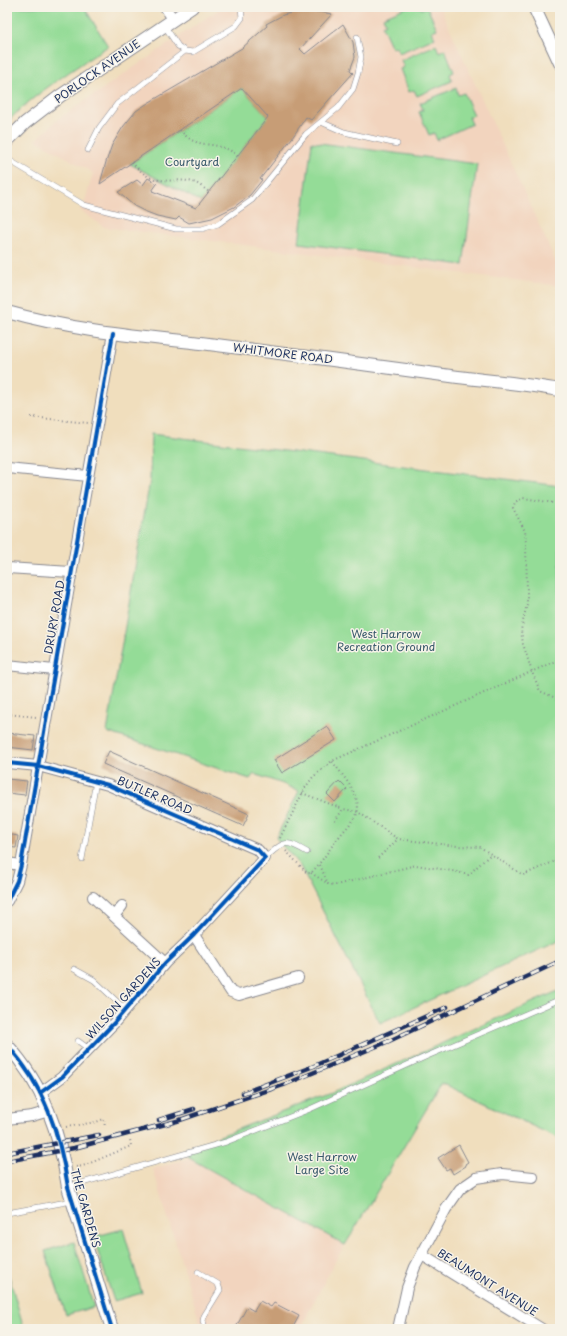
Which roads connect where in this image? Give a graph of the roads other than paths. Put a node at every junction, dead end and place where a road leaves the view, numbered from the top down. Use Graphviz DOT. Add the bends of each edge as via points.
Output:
graph roads {
  1 [pos="165,7"];
  2 [pos="192,7"];
  3 [pos="240,7"];
  4 [pos="534,7"];
  5 [pos="168,22"];
  6 [pos="357,37"];
  7 [pos="185,51"];
  8 [pos="560,63"];
  9 [pos="321,122"];
  10 [pos="7,141"];
  11 [pos="396,144"];
  12 [pos="88,150"];
  13 [pos="7,159"];
  14 [pos="7,312"];
  15 [pos="113,333"];
  16 [pos="560,390"];
  17 [pos="7,468"];
  18 [pos="88,476"];
  19 [pos="7,568"];
  20 [pos="71,572"];
  21 [pos="7,665"];
  22 [pos="54,670"];
  23 [pos="7,763"];
  24 [pos="38,766"];
  25 [pos="96,782"];
  26 [pos="307,852"];
  27 [pos="265,858"];
  28 [pos="82,859"];
  29 [pos="7,863"];
  30 [pos="20,865"];
  31 [pos="93,897"];
  32 [pos="7,901"];
  33 [pos="122,906"];
  34 [pos="114,916"];
  35 [pos="194,936"];
  36 [pos="165,964"];
  37 [pos="74,969"];
  38 [pos="298,978"];
  39 [pos="560,1001"];
  40 [pos="126,1010"];
  41 [pos="78,1041"];
  42 [pos="7,1045"];
  43 [pos="89,1049"];
  44 [pos="40,1093"];
  45 [pos="49,1111"];
  46 [pos="7,1119"];
  47 [pos="533,1177"];
  48 [pos="68,1187"];
  49 [pos="73,1201"];
  50 [pos="7,1213"];
  51 [pos="422,1255"];
  52 [pos="198,1272"];
  53 [pos="112,1329"];
  54 [pos="205,1329"];
  55 [pos="398,1329"];
  56 [pos="542,1329"];
  1 -- 5 [label="street"];
  2 -- 5 [label="street, PORLOCK AVENUE"];
  3 -- 7 [label="lane" via="242,18 236,26 193,52"];
  4 -- 8 [label="street"];
  5 -- 7 [label="lane" via="178,46"];
  5 -- 10 [label="street, PORLOCK AVENUE" via="60,96 25,123"];
  6 -- 9 [label="lane" via="361,58 353,89 338,108"];
  7 -- 12 [label="lane" via="117,104 99,128"];
  9 -- 11 [label="lane" via="344,132"];
  9 -- 13 [label="lane" via="306,134 252,200 218,224 202,229 176,229 84,205"];
  14 -- 15 [label="street, WHITMORE ROAD" via="57,325"];
  15 -- 16 [label="street, WHITMORE ROAD" via="311,356"];
  15 -- 18 [label="street, DRURY ROAD"];
  17 -- 18 [label="street"];
  18 -- 20 [label="street, DRURY ROAD"];
  19 -- 20 [label="street"];
  20 -- 22 [label="street, DRURY ROAD"];
  21 -- 22 [label="street"];
  22 -- 24 [label="street, DRURY ROAD"];
  23 -- 24 [label="street, BUTLER ROAD"];
  24 -- 25 [label="street, BUTLER ROAD"];
  24 -- 30 [label="street, DRURY ROAD"];
  25 -- 27 [label="street, BUTLER ROAD" via="258,850"];
  25 -- 28 [label="lane"];
  26 -- 27 [label="lane" via="284,843"];
  27 -- 35 [label="street, WILSON GARDENS"];
  29 -- 30 [label="street"];
  30 -- 32 [label="street, DRURY ROAD" via="17,880"];
  31 -- 34 [label="street, WILSON GARDENS"];
  33 -- 34 [label="street"];
  34 -- 36 [label="street, WILSON GARDENS"];
  35 -- 36 [label="street, WILSON GARDENS"];
  35 -- 38 [label="street" via="232,992 239,995"];
  36 -- 40 [label="street, WILSON GARDENS"];
  37 -- 40 [label="lane" via="94,980"];
  39 -- 48 [label="lane" via="425,1057 310,1109 226,1142"];
  40 -- 43 [label="street, WILSON GARDENS"];
  41 -- 43 [label="lane"];
  42 -- 44 [label="street, THE GARDENS" via="17,1056"];
  43 -- 44 [label="street, WILSON GARDENS" via="62,1077"];
  44 -- 45 [label="street, THE GARDENS"];
  45 -- 46 [label="street"];
  45 -- 48 [label="street, THE GARDENS"];
  47 -- 51 [label="street" via="502,1174 476,1178 460,1189 446,1208"];
  48 -- 49 [label="street, THE GARDENS"];
  49 -- 50 [label="lane"];
  49 -- 53 [label="street, THE GARDENS"];
  51 -- 55 [label="street" via="407,1288"];
  51 -- 56 [label="street, BEAUMONT AVENUE"];
  52 -- 54 [label="lane" via="218,1284 220,1290 204,1316"];
}
